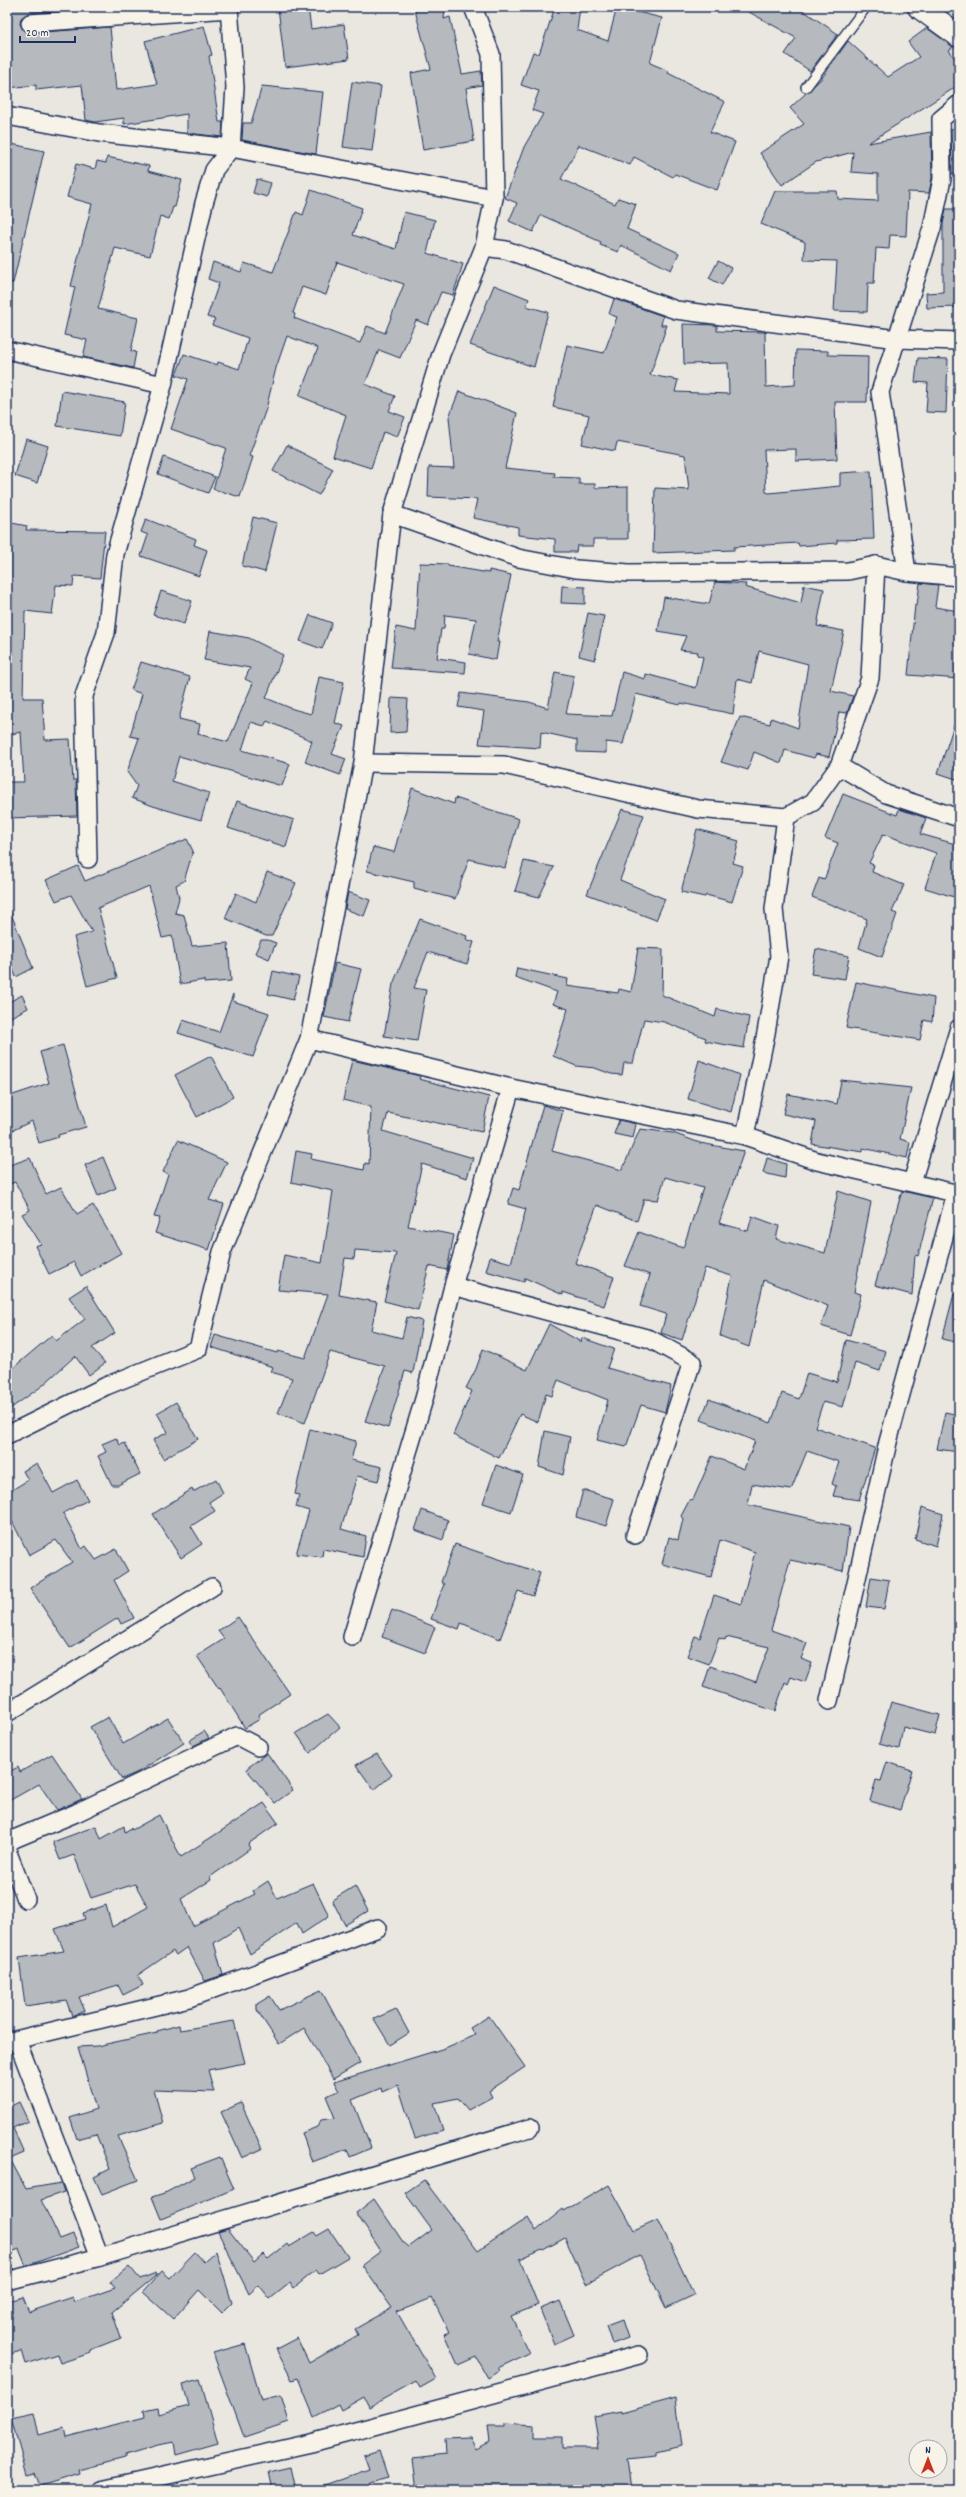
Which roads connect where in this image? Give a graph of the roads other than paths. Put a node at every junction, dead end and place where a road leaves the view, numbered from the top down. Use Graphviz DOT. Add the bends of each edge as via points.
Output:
graph roads {
  1 [pos="473,7"];
  2 [pos="866,7"];
  3 [pos="919,7"];
  4 [pos="229,8"];
  5 [pos="30,23"];
  6 [pos="959,36"];
  7 [pos="806,87"];
  8 [pos="959,104"];
  9 [pos="7,116"];
  10 [pos="231,148"];
  11 [pos="494,198"];
  12 [pos="484,247"];
  13 [pos="897,339"];
  14 [pos="959,341"];
  15 [pos="7,350"];
  16 [pos="163,385"];
  17 [pos="392,514"];
  18 [pos="876,565"];
  19 [pos="907,572"];
  20 [pos="959,577"];
  21 [pos="363,763"];
  22 [pos="839,766"];
  23 [pos="786,817"];
  24 [pos="959,818"];
  25 [pos="88,859"];
  26 [pos="959,1028"];
  27 [pos="309,1039"];
  28 [pos="511,1088"];
  29 [pos="745,1136"];
  30 [pos="912,1182"];
  31 [pos="958,1194"];
  32 [pos="453,1286"];
  33 [pos="7,1435"];
  34 [pos="635,1536"];
  35 [pos="212,1586"];
  36 [pos="352,1637"];
  37 [pos="829,1701"];
  38 [pos="7,1713"];
  39 [pos="258,1747"];
  40 [pos="7,1842"];
  41 [pos="7,1850"];
  42 [pos="26,1899"];
  43 [pos="378,1928"];
  44 [pos="12,2041"];
  45 [pos="530,2128"];
  46 [pos="100,2257"];
  47 [pos="7,2282"];
  48 [pos="639,2355"];
  49 [pos="101,2490"];
  1 -- 11 [label="street" via="491,54"];
  2 -- 7 [label="lane"];
  3 -- 6 [label="main road"];
  4 -- 5 [label="street"];
  4 -- 10 [label="street" via="235,87"];
  8 -- 13 [label="street" via="941,119 942,179 932,228"];
  9 -- 10 [label="street" via="99,133"];
  10 -- 11 [label="street"];
  10 -- 16 [label="street" via="214,170 204,203"];
  11 -- 12 [label="street"];
  12 -- 13 [label="street" via="506,250 676,310"];
  12 -- 17 [label="street" via="441,354"];
  13 -- 14 [label="street"];
  13 -- 19 [label="street" via="880,392"];
  15 -- 16 [label="street"];
  16 -- 25 [label="street" via="115,554 106,633 84,696"];
  17 -- 18 [label="street" via="518,558 576,569 629,573 848,571"];
  17 -- 21 [label="street"];
  18 -- 19 [label="street"];
  18 -- 22 [label="street" via="870,678"];
  19 -- 20 [label="street"];
  21 -- 23 [label="street" via="504,765 698,809"];
  21 -- 27 [label="street"];
  22 -- 23 [label="street" via="813,802"];
  22 -- 24 [label="street" via="886,794"];
  23 -- 29 [label="street" via="774,910 779,956"];
  26 -- 30 [label="street"];
  27 -- 28 [label="street"];
  27 -- 33 [label="street" via="222,1252 198,1349 106,1386"];
  28 -- 29 [label="street"];
  28 -- 32 [label="street"];
  29 -- 30 [label="street" via="817,1161"];
  30 -- 31 [label="street"];
  31 -- 37 [label="street" via="888,1442"];
  32 -- 34 [label="street" via="650,1339 692,1362"];
  32 -- 36 [label="street" via="424,1399"];
  35 -- 38 [label="street"];
  39 -- 40 [label="street" via="237,1736 76,1813"];
  41 -- 42 [label="street"];
  43 -- 44 [label="street" via="189,1998"];
  44 -- 46 [label="street"];
  45 -- 46 [label="street"];
  46 -- 47 [label="street"];
  48 -- 49 [label="street" via="310,2443"];
}
